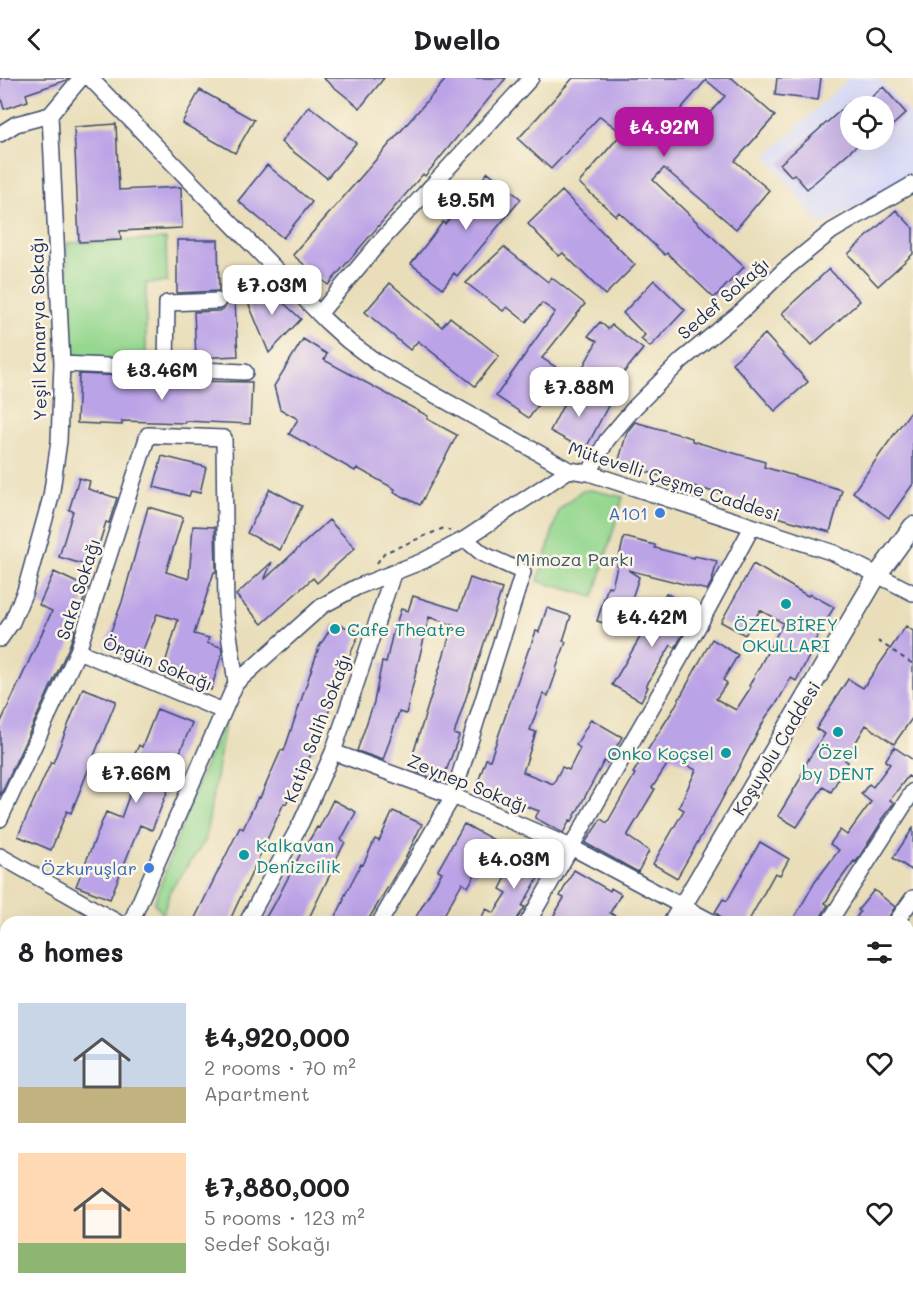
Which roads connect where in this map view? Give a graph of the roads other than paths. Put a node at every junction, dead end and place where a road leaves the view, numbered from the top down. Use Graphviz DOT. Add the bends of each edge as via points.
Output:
graph roads {
  1 [pos="81,78"];
  2 [pos="90,78"];
  3 [pos="531,78"];
  4 [pos="50,115"];
  5 [pos="0,134"];
  6 [pos="913,184"];
  7 [pos="218,301"];
  8 [pos="319,314"];
  9 [pos="62,364"];
  10 [pos="166,368"];
  11 [pos="245,372"];
  12 [pos="568,470"];
  13 [pos="589,473"];
  14 [pos="913,526"];
  15 [pos="752,527"];
  16 [pos="465,539"];
  17 [pos="393,574"];
  18 [pos="878,574"];
  19 [pos="913,592"];
  20 [pos="0,639"];
  21 [pos="78,651"];
  22 [pos="236,682"];
  23 [pos="223,711"];
  24 [pos="333,752"];
  25 [pos="913,791"];
  26 [pos="453,796"];
  27 [pos="0,819"];
  28 [pos="570,847"];
  29 [pos="0,856"];
  30 [pos="913,898"];
  31 [pos="683,906"];
  32 [pos="106,916"];
  33 [pos="134,916"];
  34 [pos="250,916"];
  35 [pos="383,916"];
  36 [pos="531,916"];
  37 [pos="677,916"];
  38 [pos="701,916"];
  39 [pos="833,916"];
  40 [pos="900,916"];
  1 -- 4 [label="street"];
  2 -- 8 [label="street, Mütevelli Çeşme Caddesi"];
  3 -- 8 [label="street" via="378,243"];
  4 -- 5 [label="street" via="16,124"];
  4 -- 9 [label="street, Yeşil Kanarya Sokağı"];
  6 -- 13 [label="street, Sedef Sokağı" via="832,231 682,360 607,440"];
  7 -- 10 [label="street" via="167,303"];
  8 -- 12 [label="street, Mütevelli Çeşme Caddesi" via="378,363"];
  9 -- 10 [label="street"];
  9 -- 20 [label="street, Yeşil Kanarya Sokağı" via="59,441 51,497 25,591"];
  10 -- 11 [label="street"];
  12 -- 13 [label="street, Mütevelli Çeşme Caddesi"];
  12 -- 16 [label="street"];
  13 -- 15 [label="street, Mütevelli Çeşme Caddesi"];
  14 -- 18 [label="main road, Koşuyolu Caddesi"];
  15 -- 18 [label="street, Mütevelli Çeşme Caddesi" via="834,553"];
  15 -- 28 [label="street"];
  16 -- 17 [label="street"];
  16 -- 26 [label="street" via="483,554 523,572"];
  17 -- 22 [label="street" via="357,586 322,606"];
  17 -- 24 [label="street, Katip Salih Sokağı"];
  18 -- 19 [label="street, Mütevelli Çeşme Caddesi"];
  18 -- 31 [label="main road, Koşuyolu Caddesi"];
  21 -- 22 [label="street, Saka Sokağı" via="148,435 224,438 226,613"];
  21 -- 23 [label="street, Örgün Sokağı"];
  21 -- 27 [label="street, Saka Sokağı"];
  22 -- 23 [label="street"];
  23 -- 33 [label="street"];
  24 -- 26 [label="street, Zeynep Sokağı"];
  24 -- 34 [label="street, Katip Salih Sokağı" via="302,823"];
  25 -- 39 [label="street"];
  26 -- 28 [label="street, Zeynep Sokağı"];
  26 -- 35 [label="street"];
  28 -- 31 [label="street, Zeynep Sokağı"];
  28 -- 36 [label="street"];
  29 -- 32 [label="street"];
  30 -- 40 [label="street"];
  31 -- 37 [label="main road, Koşuyolu Caddesi"];
  31 -- 38 [label="street, Zeynep Sokağı"];
}
